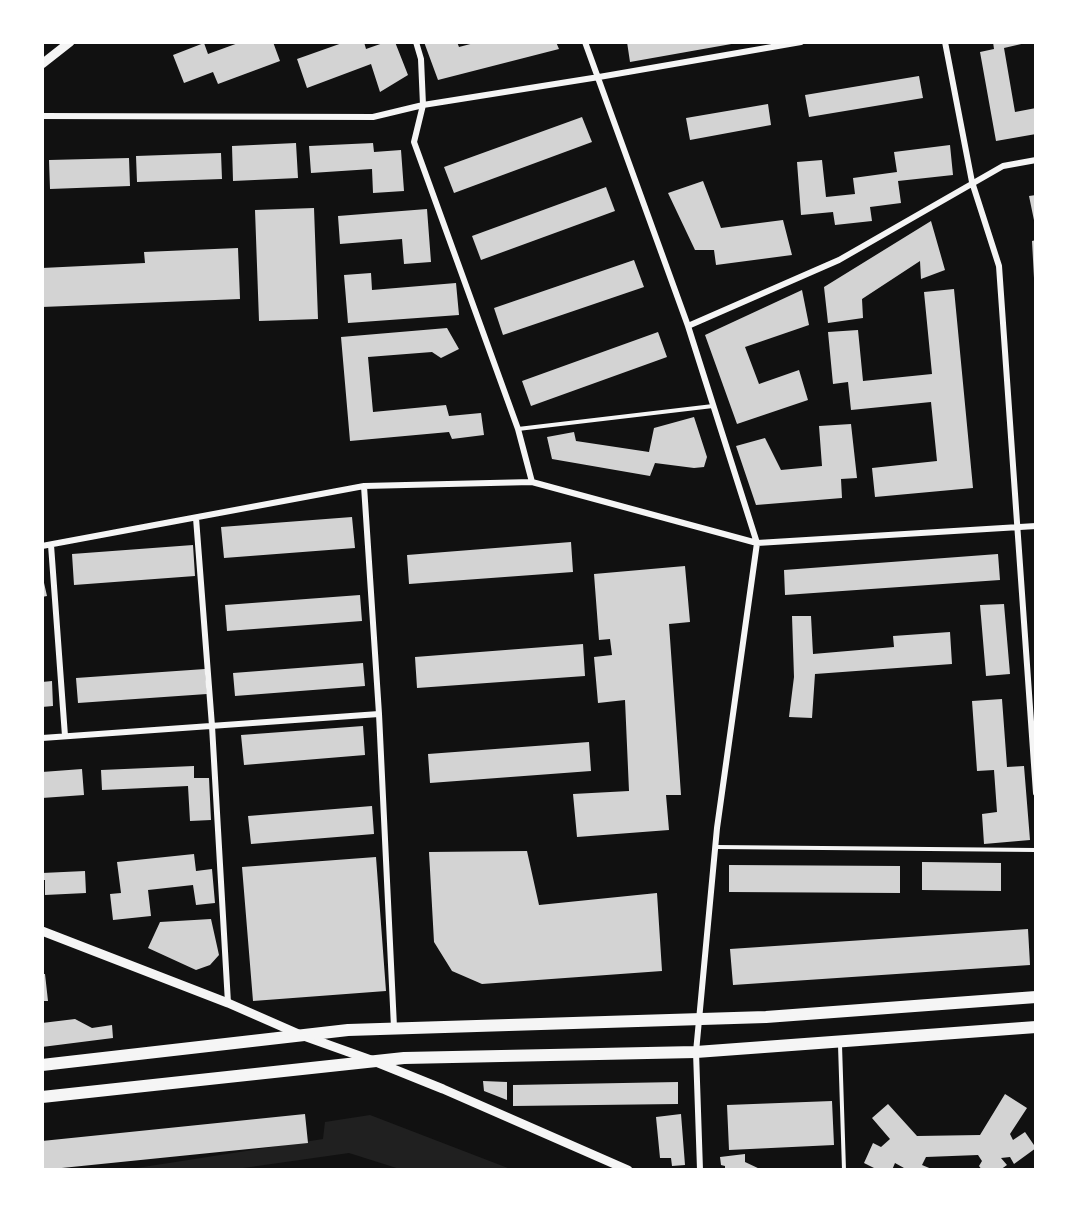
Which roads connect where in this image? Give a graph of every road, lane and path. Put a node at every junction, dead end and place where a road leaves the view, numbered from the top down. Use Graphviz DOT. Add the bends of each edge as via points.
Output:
graph roads {
  1 [pos="70,42"];
  2 [pos="416,42"];
  3 [pos="585,42"];
  4 [pos="801,42"];
  5 [pos="945,42"];
  6 [pos="784,44"];
  7 [pos="42,64"];
  8 [pos="599,77"];
  9 [pos="423,105"];
  10 [pos="42,116"];
  11 [pos="1036,159"];
  12 [pos="972,182"];
  13 [pos="688,326"];
  14 [pos="714,406"];
  15 [pos="518,429"];
  16 [pos="532,482"];
  17 [pos="364,486"];
  18 [pos="196,518"];
  19 [pos="1036,526"];
  20 [pos="1017,527"];
  21 [pos="757,543"];
  22 [pos="51,545"];
  23 [pos="42,546"];
  24 [pos="379,714"];
  25 [pos="212,726"];
  26 [pos="65,736"];
  27 [pos="42,738"];
  28 [pos="1035,766"];
  29 [pos="1036,793"];
  30 [pos="715,847"];
  31 [pos="1036,850"];
  32 [pos="42,931"];
  33 [pos="1036,997"];
  34 [pos="228,1003"];
  35 [pos="699,1019"];
  36 [pos="394,1027"];
  37 [pos="1036,1027"];
  38 [pos="301,1035"];
  39 [pos="840,1042"];
  40 [pos="696,1052"];
  41 [pos="371,1060"];
  42 [pos="42,1065"];
  43 [pos="42,1097"];
  44 [pos="628,1170"];
  45 [pos="700,1170"];
  46 [pos="844,1170"];
  1 -- 7 [label="street"];
  2 -- 9 [label="street" via="421,59"];
  3 -- 8 [label="street"];
  4 -- 6 [label="street"];
  5 -- 12 [label="street"];
  6 -- 8 [label="street"];
  8 -- 9 [label="street"];
  8 -- 13 [label="street"];
  9 -- 10 [label="street" via="373,117"];
  9 -- 15 [label="street" via="414,142"];
  11 -- 12 [label="street" via="1003,166"];
  12 -- 13 [label="street" via="839,260"];
  12 -- 20 [label="street" via="999,266"];
  13 -- 14 [label="street"];
  14 -- 15 [label="lane"];
  14 -- 21 [label="street"];
  15 -- 16 [label="street"];
  16 -- 17 [label="street"];
  16 -- 21 [label="street"];
  17 -- 18 [label="street"];
  17 -- 24 [label="street"];
  18 -- 22 [label="street"];
  18 -- 25 [label="street"];
  19 -- 20 [label="street"];
  20 -- 21 [label="street"];
  20 -- 28 [label="street"];
  21 -- 30 [label="street"];
  22 -- 23 [label="street"];
  22 -- 26 [label="street"];
  24 -- 25 [label="street"];
  24 -- 36 [label="street"];
  25 -- 26 [label="street"];
  25 -- 34 [label="street"];
  26 -- 27 [label="street"];
  28 -- 29 [label="street"];
  30 -- 31 [label="lane"];
  30 -- 35 [label="street"];
  32 -- 34 [label="street"];
  33 -- 35 [label="main road"];
  34 -- 38 [label="street"];
  35 -- 36 [label="main road"];
  35 -- 40 [label="street"];
  36 -- 38 [label="main road"];
  37 -- 39 [label="main road"];
  38 -- 41 [label="street"];
  38 -- 42 [label="main road"];
  39 -- 40 [label="main road"];
  39 -- 46 [label="lane"];
  40 -- 41 [label="main road"];
  40 -- 45 [label="street"];
  41 -- 43 [label="main road"];
  41 -- 44 [label="street"];
}
